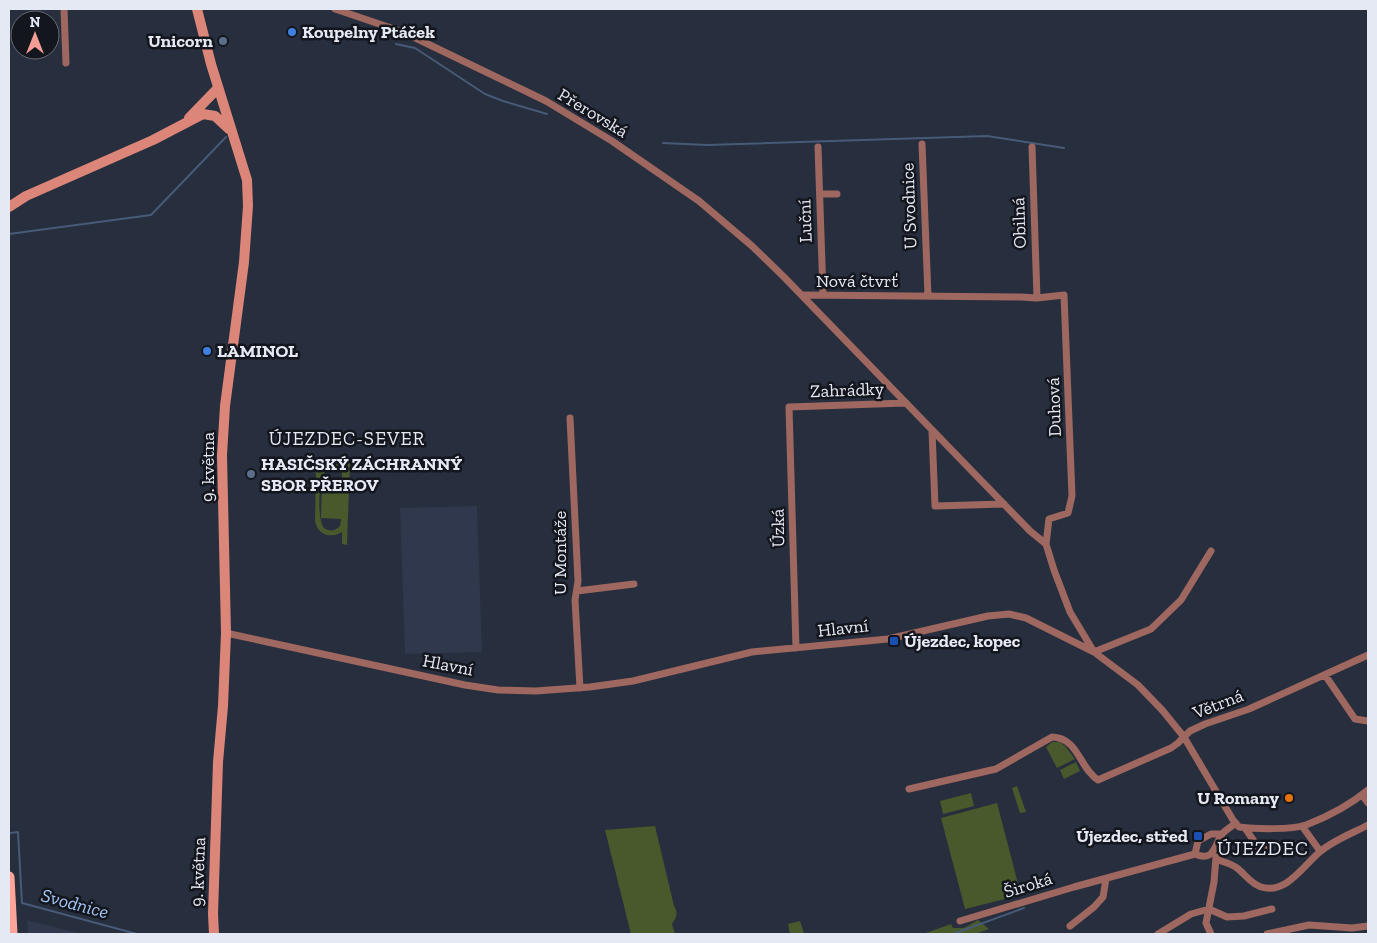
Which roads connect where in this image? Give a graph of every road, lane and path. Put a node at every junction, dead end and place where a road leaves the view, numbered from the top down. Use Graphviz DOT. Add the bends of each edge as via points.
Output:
graph roads {
  1 [pos="64,9"];
  2 [pos="197,9"];
  3 [pos="335,9"];
  4 [pos="66,63"];
  5 [pos="218,88"];
  6 [pos="176,128"];
  7 [pos="232,132"];
  8 [pos="922,144"];
  9 [pos="818,147"];
  10 [pos="1032,147"];
  11 [pos="820,194"];
  12 [pos="837,194"];
  13 [pos="9,207"];
  14 [pos="823,294"];
  15 [pos="803,295"];
  16 [pos="928,296"];
  17 [pos="1037,298"];
  18 [pos="1064,299"];
  19 [pos="906,403"];
  20 [pos="789,407"];
  21 [pos="570,418"];
  22 [pos="932,431"];
  23 [pos="1004,504"];
  24 [pos="1046,544"];
  25 [pos="1212,551"];
  26 [pos="634,584"];
  27 [pos="577,591"];
  28 [pos="226,633"];
  29 [pos="796,648"];
  30 [pos="1094,652"];
  31 [pos="1368,655"];
  32 [pos="1325,675"];
  33 [pos="580,688"];
  34 [pos="1368,721"];
  35 [pos="1184,737"];
  36 [pos="909,789"];
  37 [pos="1365,793"];
  38 [pos="1368,803"];
  39 [pos="1236,823"];
  40 [pos="1368,825"];
  41 [pos="1302,826"];
  42 [pos="1245,828"];
  43 [pos="1222,834"];
  44 [pos="1216,848"];
  45 [pos="1268,850"];
  46 [pos="1320,852"];
  47 [pos="1195,854"];
  48 [pos="1216,859"];
  49 [pos="9,877"];
  50 [pos="1106,879"];
  51 [pos="1209,909"];
  52 [pos="1272,909"];
  53 [pos="960,922"];
  54 [pos="1070,926"];
  55 [pos="1368,926"];
  56 [pos="12,934"];
  57 [pos="214,934"];
  58 [pos="1158,934"];
  59 [pos="1211,934"];
  60 [pos="1267,934"];
  1 -- 4 [label="street"];
  2 -- 5 [label="street, 9. května"];
  3 -- 15 [label="street, Přerovská" via="411,36 546,102 604,136 699,201"];
  5 -- 6 [label="street"];
  5 -- 7 [label="street, 9. května"];
  6 -- 7 [label="street" via="206,114 218,119"];
  6 -- 13 [label="street" via="42,188"];
  7 -- 28 [label="street, 9. května" via="247,180 248,206 222,455"];
  8 -- 16 [label="street, U Svodnice"];
  9 -- 11 [label="street, Luční"];
  10 -- 17 [label="street, Obilná"];
  11 -- 12 [label="street"];
  11 -- 14 [label="street, Luční"];
  14 -- 15 [label="street, Nová čtvrť"];
  14 -- 16 [label="street, Nová čtvrť"];
  15 -- 19 [label="street, Nová čtvrť"];
  16 -- 17 [label="street, Nová čtvrť"];
  17 -- 18 [label="street, Nová čtvrť" via="1064,294"];
  18 -- 24 [label="street, Duhová" via="1072,491 1068,513 1049,519"];
  19 -- 20 [label="street, Zahrádky"];
  19 -- 22 [label="street, Nová čtvrť"];
  20 -- 29 [label="street, Úzká"];
  21 -- 27 [label="street, U Montáže"];
  22 -- 23 [label="street, Nová čtvrť"];
  22 -- 23 [label="street" via="935,506"];
  23 -- 24 [label="street, Nová čtvrť"];
  24 -- 30 [label="street" via="1066,604"];
  25 -- 30 [label="street" via="1181,600 1151,629"];
  26 -- 27 [label="street"];
  27 -- 33 [label="street, U Montáže"];
  28 -- 33 [label="street, Hlavní" via="465,685 536,691"];
  28 -- 57 [label="street, 9. května" via="217,772"];
  29 -- 30 [label="street, Hlavní" via="888,639 1009,614 1026,618"];
  29 -- 33 [label="street, Hlavní" via="752,652 633,680"];
  30 -- 35 [label="street, Hlavní" via="1138,685"];
  31 -- 32 [label="street, Větrná"];
  32 -- 34 [label="street" via="1355,719"];
  32 -- 35 [label="street, Větrná" via="1249,709 1205,724"];
  35 -- 36 [label="street, Větrná" via="1171,748 1098,780 1072,746 1059,737 1052,737 996,769"];
  35 -- 39 [label="street, Hlavní"];
  37 -- 38 [label="street"];
  37 -- 41 [label="street"];
  39 -- 42 [label="street, Hlavní"];
  39 -- 43 [label="street"];
  40 -- 46 [label="street"];
  41 -- 42 [label="street"];
  41 -- 46 [label="street"];
  42 -- 45 [label="street" via="1258,847"];
  43 -- 44 [label="street"];
  43 -- 47 [label="street" via="1211,834 1198,841"];
  44 -- 47 [label="street, Široká" via="1207,856"];
  44 -- 48 [label="street"];
  46 -- 48 [label="street" via="1292,879 1274,888 1263,888 1249,882 1236,868"];
  47 -- 50 [label="street, Široká"];
  48 -- 51 [label="street"];
  49 -- 56 [label="main road"];
  50 -- 53 [label="street, Široká"];
  50 -- 54 [label="street" via="1103,897"];
  51 -- 52 [label="street" via="1227,917"];
  51 -- 58 [label="street" via="1191,914"];
  51 -- 59 [label="street" via="1206,923"];
  55 -- 60 [label="street" via="1309,925"];
}
